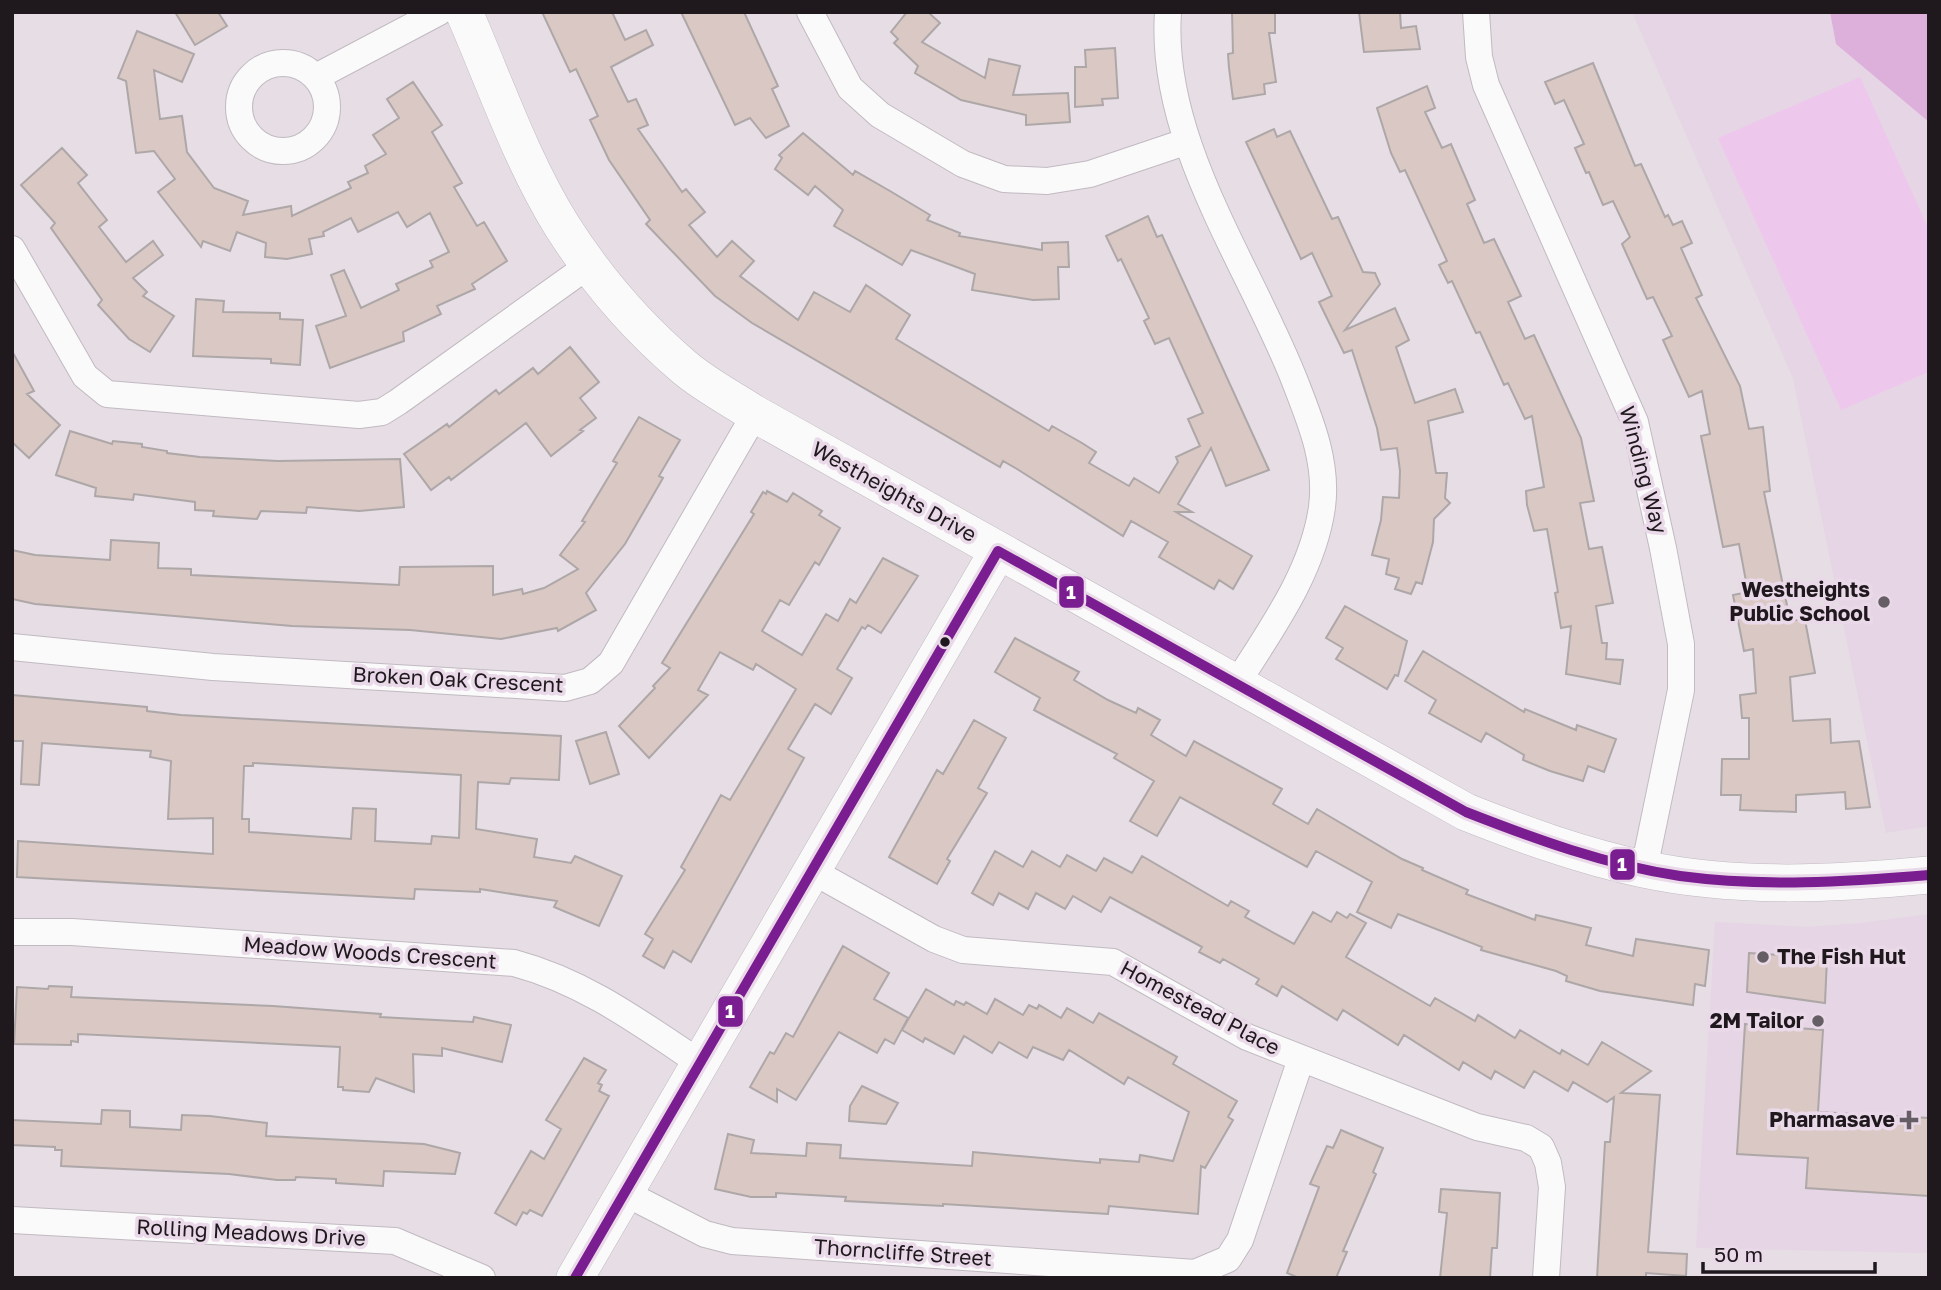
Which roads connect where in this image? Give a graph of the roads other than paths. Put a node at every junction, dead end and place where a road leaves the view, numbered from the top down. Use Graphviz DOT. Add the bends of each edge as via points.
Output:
graph roads {
  1 [pos="439,12"];
  2 [pos="464,12"];
  3 [pos="810,12"];
  4 [pos="1168,12"];
  5 [pos="1475,12"];
  6 [pos="316,77"];
  7 [pos="1185,142"];
  8 [pos="12,250"];
  9 [pos="589,265"];
  10 [pos="755,414"];
  11 [pos="998,551"];
  12 [pos="12,647"];
  13 [pos="1237,682"];
  14 [pos="1644,869"];
  15 [pos="814,872"];
  16 [pos="1929,874"];
  17 [pos="12,932"];
  18 [pos="1301,1059"];
  19 [pos="700,1063"];
  20 [pos="625,1193"];
  21 [pos="12,1220"];
  22 [pos="482,1278"];
  23 [pos="575,1278"];
  24 [pos="1546,1278"];
  1 -- 6 [label="street"];
  2 -- 9 [label="street, Westheights Drive" via="536,175 561,225"];
  3 -- 7 [label="street" via="850,88 880,115 963,164 1004,179 1046,181 1090,174"];
  4 -- 7 [label="street" via="1173,99"];
  5 -- 14 [label="street, Winding Way" via="1486,85 1635,422 1663,548 1681,645 1681,690"];
  7 -- 13 [label="street" via="1282,348 1318,439 1322,506 1310,558"];
  8 -- 9 [label="street" via="85,376 107,394 359,415 382,412 398,402"];
  9 -- 10 [label="street, Westheights Drive" via="639,327 686,369"];
  10 -- 11 [label="street, Westheights Drive"];
  10 -- 12 [label="street, Broken Oak Crescent" via="611,663 590,681 565,688 226,668"];
  11 -- 13 [label="street, Westheights Drive"];
  11 -- 15 [label="street"];
  13 -- 14 [label="street, Westheights Drive" via="1466,812 1548,844"];
  14 -- 16 [label="street, Westheights Drive" via="1739,882 1829,883"];
  15 -- 18 [label="street, Homestead Place" via="934,939 963,950 1113,962 1247,1037"];
  15 -- 19 [label="street"];
  17 -- 19 [label="street, Meadow Woods Crescent" via="72,932 514,963 554,973 598,995"];
  18 -- 20 [label="street, Thorncliffe Street" via="1240,1240 1228,1259 1195,1273 732,1241 705,1234"];
  18 -- 24 [label="street, Homestead Place" via="1541,1147 1552,1187"];
  19 -- 20 [label="street"];
  20 -- 23 [label="street"];
  21 -- 22 [label="street, Rolling Meadows Drive" via="395,1241"];
}
